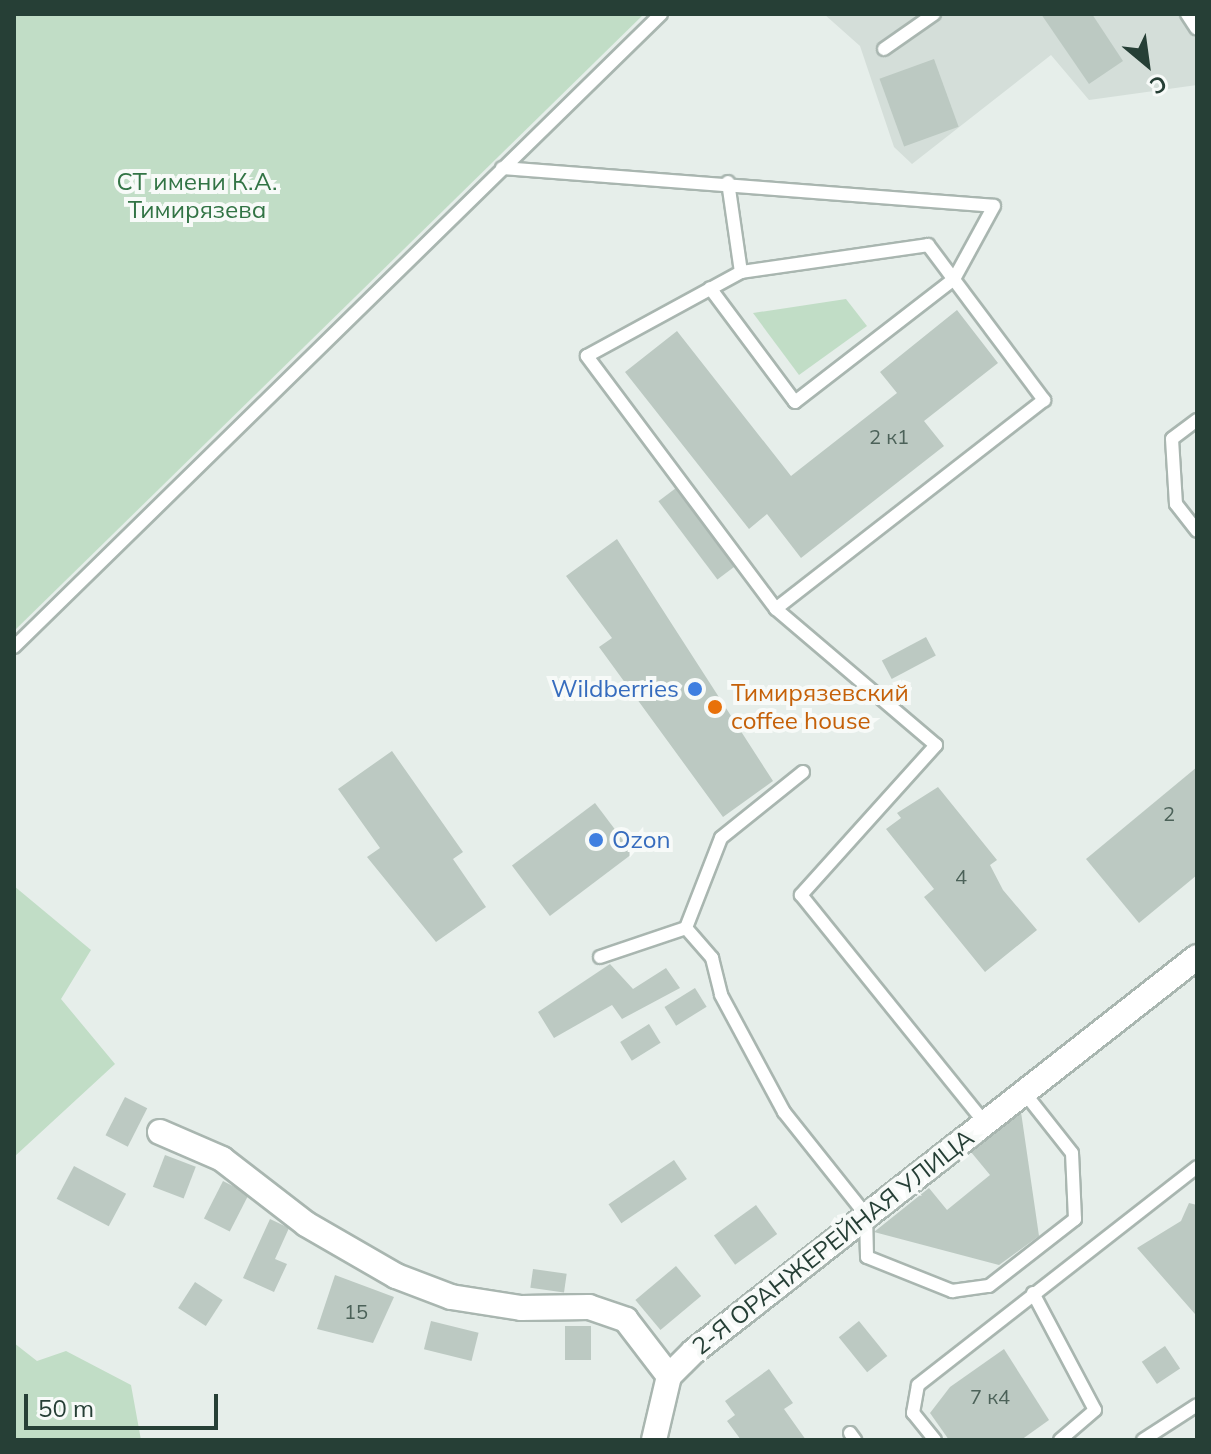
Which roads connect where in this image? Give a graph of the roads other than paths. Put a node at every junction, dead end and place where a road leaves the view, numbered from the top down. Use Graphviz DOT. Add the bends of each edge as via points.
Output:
graph roads {
  1 [pos="661,14"];
  2 [pos="934,14"];
  3 [pos="1187,14"];
  4 [pos="1196,28"];
  5 [pos="884,49"];
  6 [pos="502,168"];
  7 [pos="728,182"];
  8 [pos="741,272"];
  9 [pos="954,279"];
  10 [pos="710,288"];
  11 [pos="1197,420"];
  12 [pos="1197,531"];
  13 [pos="776,609"];
  14 [pos="14,647"];
  15 [pos="803,772"];
  16 [pos="686,928"];
  17 [pos="600,957"];
  18 [pos="1197,957"];
  19 [pos="1023,1091"];
  20 [pos="984,1122"];
  21 [pos="160,1132"];
  22 [pos="1197,1167"];
  23 [pos="866,1215"];
  24 [pos="1033,1293"];
  25 [pos="669,1376"];
  26 [pos="1197,1405"];
  27 [pos="654,1440"];
  28 [pos="935,1440"];
  29 [pos="1060,1440"];
  30 [pos="1143,1440"];
  1 -- 6 [label="lane"];
  2 -- 5 [label="lane"];
  3 -- 4 [label="lane"];
  6 -- 7 [label="lane"];
  6 -- 14 [label="lane"];
  7 -- 8 [label="lane"];
  7 -- 9 [label="lane" via="994,206"];
  8 -- 9 [label="lane" via="928,245"];
  8 -- 10 [label="lane"];
  9 -- 10 [label="lane" via="795,402"];
  9 -- 13 [label="lane" via="1044,400"];
  10 -- 13 [label="lane" via="587,356"];
  11 -- 12 [label="lane" via="1172,439 1176,504"];
  13 -- 20 [label="lane" via="936,745 801,895"];
  15 -- 16 [label="lane" via="721,838"];
  16 -- 17 [label="lane"];
  16 -- 23 [label="lane" via="712,958 721,995 784,1112"];
  18 -- 19 [label="street, 2-Я ОРАНЖЕРЕЙНАЯ УЛИЦА"];
  19 -- 20 [label="street, 2-Я ОРАНЖЕРЕЙНАЯ УЛИЦА"];
  19 -- 23 [label="lane" via="1072,1153 1075,1219 989,1286 952,1291 867,1257"];
  20 -- 23 [label="street, 2-Я ОРАНЖЕРЕЙНАЯ УЛИЦА"];
  21 -- 25 [label="street, 2-Я ОРАНЖЕРЕЙНАЯ УЛИЦА" via="222,1159 306,1224 396,1276 451,1297 521,1308 589,1307 626,1320"];
  22 -- 24 [label="lane"];
  23 -- 25 [label="street, 2-Я ОРАНЖЕРЕЙНАЯ УЛИЦА"];
  24 -- 28 [label="lane" via="918,1385 913,1413"];
  24 -- 29 [label="lane" via="1095,1410"];
  25 -- 27 [label="street"];
  26 -- 30 [label="lane"];
}
